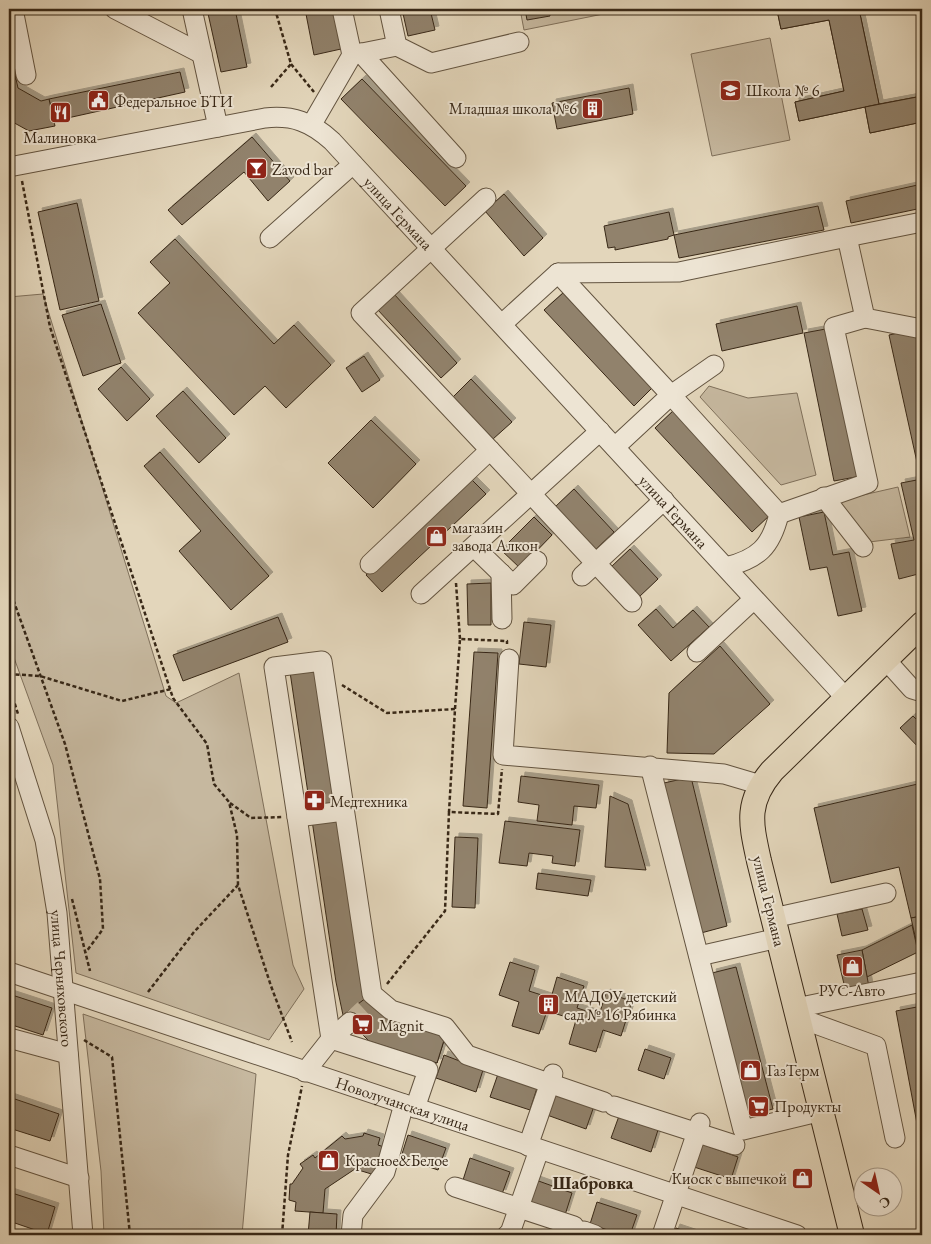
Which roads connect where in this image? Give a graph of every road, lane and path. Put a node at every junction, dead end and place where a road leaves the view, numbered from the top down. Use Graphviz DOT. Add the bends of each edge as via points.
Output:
graph roads {
  1 [pos="13,9"];
  2 [pos="115,9"];
  3 [pos="192,9"];
  4 [pos="275,9"];
  5 [pos="342,9"];
  6 [pos="389,9"];
  7 [pos="518,42"];
  8 [pos="397,46"];
  9 [pos="202,54"];
  10 [pos="356,54"];
  11 [pos="291,64"];
  12 [pos="26,75"];
  13 [pos="271,87"];
  14 [pos="315,93"];
  15 [pos="312,124"];
  16 [pos="218,126"];
  17 [pos="456,158"];
  18 [pos="353,164"];
  19 [pos="14,171"];
  20 [pos="486,198"];
  21 [pos="922,222"];
  22 [pos="270,238"];
  23 [pos="847,238"];
  24 [pos="431,248"];
  25 [pos="558,273"];
  26 [pos="865,318"];
  27 [pos="502,324"];
  28 [pos="922,330"];
  29 [pos="714,365"];
  30 [pos="671,395"];
  31 [pos="600,431"];
  32 [pos="615,447"];
  33 [pos="490,450"];
  34 [pos="531,494"];
  35 [pos="824,497"];
  36 [pos="664,500"];
  37 [pos="779,514"];
  38 [pos="474,547"];
  39 [pos="863,547"];
  40 [pos="537,561"];
  41 [pos="596,563"];
  42 [pos="370,564"];
  43 [pos="455,564"];
  44 [pos="726,567"];
  45 [pos="501,574"];
  46 [pos="582,576"];
  47 [pos="9,588"];
  48 [pos="421,594"];
  49 [pos="754,598"];
  50 [pos="632,602"];
  51 [pos="502,619"];
  52 [pos="922,624"];
  53 [pos="460,639"];
  54 [pos="696,652"];
  55 [pos="509,659"];
  56 [pos="884,659"];
  57 [pos="9,674"];
  58 [pos="40,676"];
  59 [pos="324,676"];
  60 [pos="171,689"];
  61 [pos="922,692"];
  62 [pos="845,697"];
  63 [pos="455,709"];
  64 [pos="9,727"];
  65 [pos="503,755"];
  66 [pos="650,766"];
  67 [pos="761,785"];
  68 [pos="229,802"];
  69 [pos="344,812"];
  70 [pos="449,812"];
  71 [pos="297,817"];
  72 [pos="238,885"];
  73 [pos="886,893"];
  74 [pos="776,928"];
  75 [pos="86,952"];
  76 [pos="699,956"];
  77 [pos="9,972"];
  78 [pos="922,982"];
  79 [pos="64,991"];
  80 [pos="148,992"];
  81 [pos="374,1000"];
  82 [pos="797,1013"];
  83 [pos="350,1022"];
  84 [pos="66,1029"];
  85 [pos="9,1038"];
  86 [pos="331,1039"];
  87 [pos="292,1042"];
  88 [pos="68,1054"];
  89 [pos="305,1072"];
  90 [pos="551,1078"];
  91 [pos="410,1106"];
  92 [pos="822,1112"];
  93 [pos="698,1128"];
  94 [pos="895,1138"];
  95 [pos="735,1145"];
  96 [pos="533,1148"];
  97 [pos="9,1155"];
  98 [pos="80,1178"];
  99 [pos="455,1187"];
  100 [pos="675,1196"];
  101 [pos="519,1208"];
  102 [pos="584,1231"];
  103 [pos="512,1234"];
  104 [pos="82,1235"];
  105 [pos="130,1235"];
  106 [pos="282,1235"];
  107 [pos="351,1235"];
  108 [pos="662,1235"];
  109 [pos="797,1235"];
  110 [pos="852,1235"];
  1 -- 12 [label="street"];
  2 -- 9 [label="street"];
  3 -- 9 [label="street"];
  4 -- 11 [label="path"];
  5 -- 10 [label="street"];
  6 -- 8 [label="street"];
  7 -- 8 [label="street" via="431,63"];
  8 -- 10 [label="street"];
  9 -- 16 [label="street"];
  10 -- 15 [label="street"];
  10 -- 17 [label="street"];
  11 -- 13 [label="path"];
  11 -- 14 [label="path"];
  15 -- 16 [label="street, улица Германа" via="287,116"];
  15 -- 18 [label="street, улица Германа"];
  16 -- 19 [label="street, улица Германа"];
  18 -- 22 [label="street"];
  18 -- 24 [label="street, улица Германа"];
  19 -- 60 [label="path" via="50,327"];
  20 -- 24 [label="street"];
  21 -- 23 [label="street"];
  23 -- 25 [label="street" via="679,272"];
  23 -- 26 [label="street"];
  24 -- 27 [label="street, улица Германа"];
  24 -- 33 [label="street" via="361,313"];
  25 -- 27 [label="street"];
  25 -- 30 [label="street"];
  26 -- 28 [label="street"];
  26 -- 35 [label="street" via="834,327 868,483"];
  27 -- 31 [label="street, улица Германа"];
  29 -- 30 [label="street"];
  30 -- 32 [label="street"];
  30 -- 37 [label="street"];
  31 -- 32 [label="street, улица Германа"];
  31 -- 34 [label="street"];
  32 -- 36 [label="street, улица Германа"];
  33 -- 34 [label="street"];
  33 -- 42 [label="street"];
  34 -- 38 [label="street"];
  34 -- 41 [label="street"];
  35 -- 37 [label="street"];
  35 -- 39 [label="street"];
  36 -- 41 [label="street"];
  36 -- 44 [label="street, улица Германа"];
  37 -- 44 [label="street" via="774,536 760,551 747,562"];
  38 -- 43 [label="street"];
  38 -- 45 [label="street"];
  40 -- 45 [label="street" via="513,585"];
  41 -- 46 [label="street"];
  41 -- 50 [label="street"];
  43 -- 48 [label="street"];
  43 -- 53 [label="path"];
  44 -- 49 [label="street, улица Германа"];
  45 -- 51 [label="street"];
  47 -- 58 [label="path"];
  49 -- 54 [label="street"];
  49 -- 62 [label="street, улица Германа"];
  52 -- 56 [label="main road"];
  53 -- 55 [label="path" via="507,640"];
  53 -- 63 [label="path"];
  55 -- 65 [label="street"];
  56 -- 61 [label="street" via="912,689"];
  56 -- 62 [label="main road"];
  57 -- 58 [label="path"];
  58 -- 60 [label="path" via="122,701"];
  58 -- 75 [label="path" via="65,744 100,879 103,929"];
  59 -- 63 [label="path" via="387,713"];
  59 -- 69 [label="street"];
  59 -- 71 [label="street" via="322,661 274,667"];
  60 -- 68 [label="path" via="173,698 207,744 214,784"];
  62 -- 67 [label="main road, улица Германа"];
  63 -- 70 [label="path"];
  64 -- 79 [label="street, улица Черняховского" via="45,840 57,913"];
  65 -- 66 [label="street"];
  65 -- 70 [label="path" via="498,814"];
  66 -- 67 [label="street" via="724,774"];
  66 -- 76 [label="street"];
  67 -- 74 [label="main road, улица Германа" via="754,802 751,825"];
  68 -- 71 [label="path" via="251,818"];
  68 -- 72 [label="path" via="237,834"];
  69 -- 71 [label="street"];
  69 -- 81 [label="street"];
  70 -- 81 [label="path" via="445,911"];
  71 -- 86 [label="street"];
  72 -- 80 [label="path" via="194,932"];
  72 -- 87 [label="path"];
  73 -- 74 [label="street"];
  74 -- 76 [label="street"];
  74 -- 82 [label="main road, улица Германа"];
  76 -- 92 [label="street" via="743,1130"];
  77 -- 79 [label="street, Новолучанская улица"];
  78 -- 82 [label="street"];
  79 -- 84 [label="street, улица Черняховского"];
  79 -- 89 [label="street, Новолучанская улица"];
  81 -- 90 [label="street" via="391,1010 445,1027 466,1055"];
  82 -- 92 [label="main road, улица Германа"];
  82 -- 94 [label="street" via="876,1046"];
  83 -- 86 [label="street"];
  84 -- 88 [label="street, улица Черняховского"];
  84 -- 105 [label="path" via="112,1057"];
  85 -- 88 [label="street"];
  86 -- 89 [label="street"];
  86 -- 91 [label="street" via="428,1070"];
  88 -- 98 [label="street, улица Черняховского"];
  89 -- 91 [label="street, Новолучанская улица"];
  89 -- 106 [label="path" via="288,1155"];
  90 -- 93 [label="street" via="609,1104"];
  90 -- 96 [label="street"];
  91 -- 96 [label="street, Новолучанская улица"];
  91 -- 107 [label="street" via="385,1172 353,1215"];
  92 -- 110 [label="main road, улица Германа"];
  93 -- 95 [label="street"];
  93 -- 100 [label="street"];
  96 -- 100 [label="street, Новолучанская улица"];
  96 -- 101 [label="street"];
  97 -- 98 [label="street"];
  98 -- 104 [label="street, улица Черняховского"];
  99 -- 101 [label="street"];
  100 -- 108 [label="street"];
  100 -- 109 [label="street, Новолучанская улица"];
  101 -- 102 [label="street"];
  101 -- 103 [label="street"];
}
